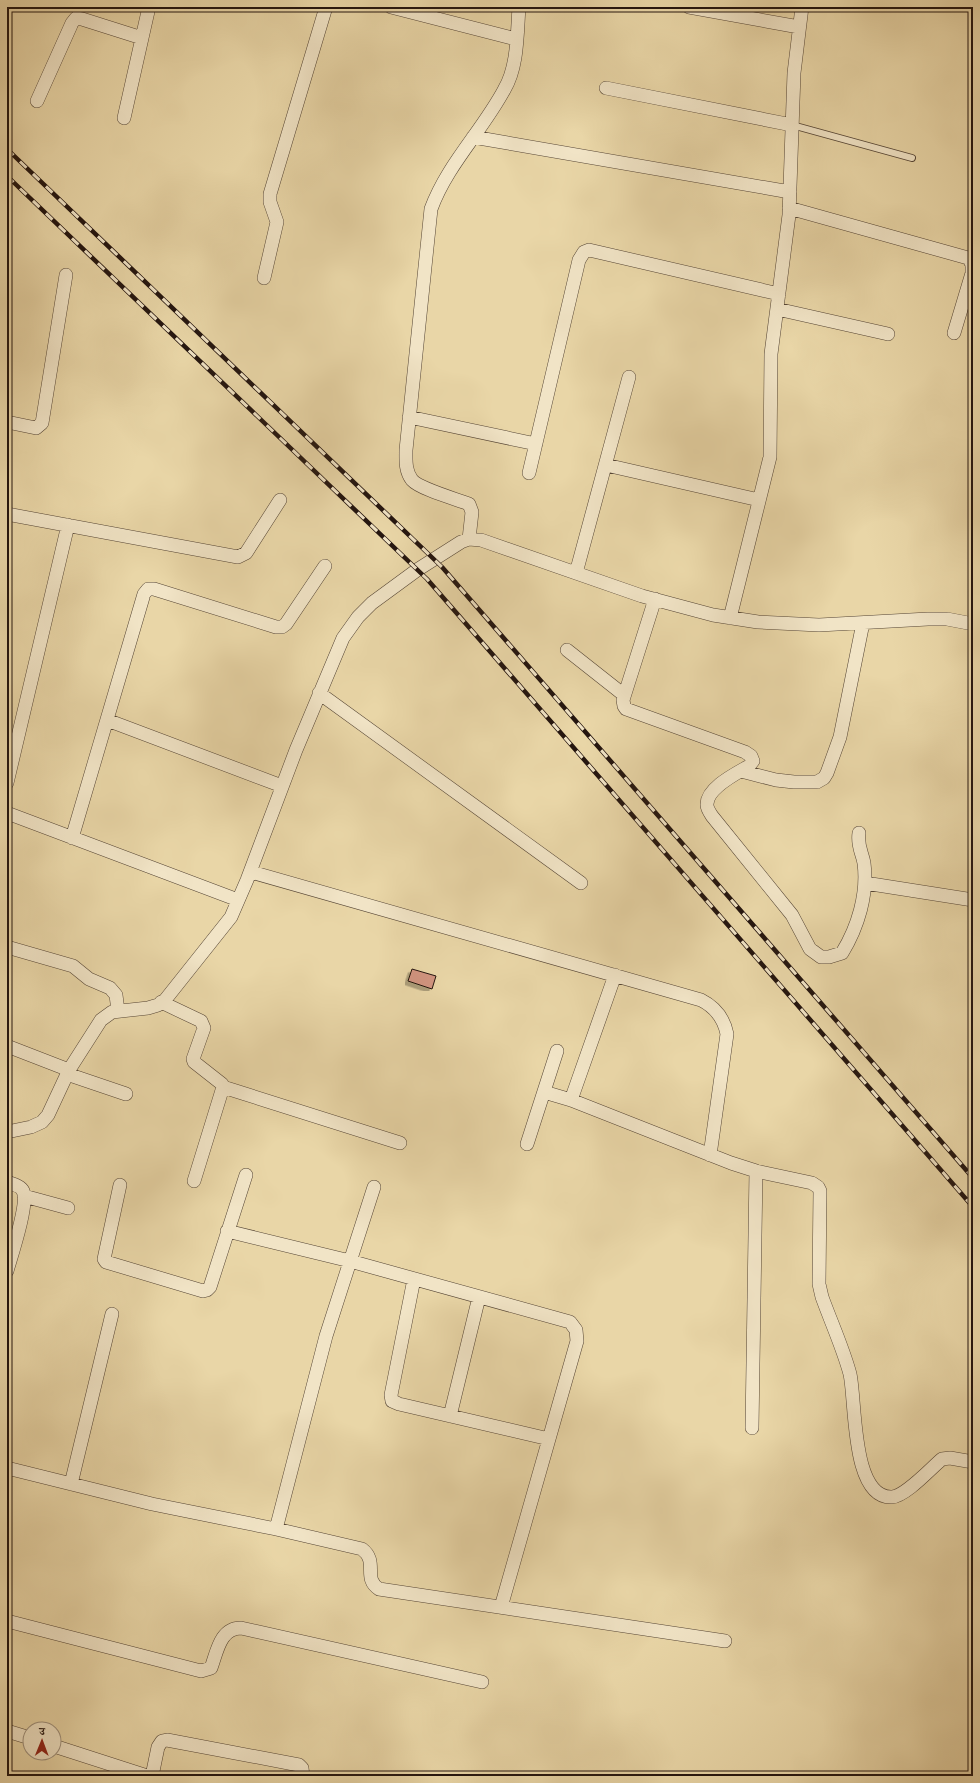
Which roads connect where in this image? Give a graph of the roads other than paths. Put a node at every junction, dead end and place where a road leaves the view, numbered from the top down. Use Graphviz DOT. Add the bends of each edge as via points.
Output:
graph roads {
  1 [pos="149,7"];
  2 [pos="326,7"];
  3 [pos="395,7"];
  4 [pos="520,7"];
  5 [pos="689,7"];
  6 [pos="802,7"];
  7 [pos="799,27"];
  8 [pos="142,38"];
  9 [pos="516,39"];
  10 [pos="606,88"];
  11 [pos="37,102"];
  12 [pos="124,118"];
  13 [pos="792,125"];
  14 [pos="473,137"];
  15 [pos="912,158"];
  16 [pos="790,192"];
  17 [pos="789,208"];
  18 [pos="66,275"];
  19 [pos="264,278"];
  20 [pos="779,294"];
  21 [pos="777,309"];
  22 [pos="954,333"];
  23 [pos="888,334"];
  24 [pos="630,377"];
  25 [pos="409,417"];
  26 [pos="7,422"];
  27 [pos="536,444"];
  28 [pos="606,465"];
  29 [pos="529,473"];
  30 [pos="280,500"];
  31 [pos="759,500"];
  32 [pos="7,514"];
  33 [pos="68,525"];
  34 [pos="469,539"];
  35 [pos="325,566"];
  36 [pos="576,573"];
  37 [pos="655,599"];
  38 [pos="730,618"];
  39 [pos="863,623"];
  40 [pos="973,624"];
  41 [pos="566,650"];
  42 [pos="319,693"];
  43 [pos="624,695"];
  44 [pos="107,720"];
  45 [pos="741,771"];
  46 [pos="7,783"];
  47 [pos="282,786"];
  48 [pos="7,813"];
  49 [pos="859,833"];
  50 [pos="72,838"];
  51 [pos="251,872"];
  52 [pos="581,883"];
  53 [pos="864,883"];
  54 [pos="238,900"];
  55 [pos="973,900"];
  56 [pos="7,947"];
  57 [pos="615,975"];
  58 [pos="161,1002"];
  59 [pos="118,1011"];
  60 [pos="7,1046"];
  61 [pos="557,1051"];
  62 [pos="68,1072"];
  63 [pos="223,1087"];
  64 [pos="544,1092"];
  65 [pos="126,1094"];
  66 [pos="571,1100"];
  67 [pos="7,1132"];
  68 [pos="400,1143"];
  69 [pos="527,1144"];
  70 [pos="710,1155"];
  71 [pos="756,1171"];
  72 [pos="246,1175"];
  73 [pos="194,1180"];
  74 [pos="7,1182"];
  75 [pos="120,1185"];
  76 [pos="374,1187"];
  77 [pos="24,1196"];
  78 [pos="68,1208"];
  79 [pos="227,1231"];
  80 [pos="350,1260"];
  81 [pos="7,1271"];
  82 [pos="414,1279"];
  83 [pos="479,1297"];
  84 [pos="112,1314"];
  85 [pos="450,1416"];
  86 [pos="752,1428"];
  87 [pos="549,1439"];
  88 [pos="973,1462"];
  89 [pos="7,1468"];
  90 [pos="71,1484"];
  91 [pos="276,1529"];
  92 [pos="501,1607"];
  93 [pos="7,1622"];
  94 [pos="725,1641"];
  95 [pos="482,1682"];
  96 [pos="7,1731"];
  97 [pos="22,1736"];
  98 [pos="62,1749"];
  99 [pos="147,1776"];
  100 [pos="152,1776"];
  101 [pos="303,1776"];
  1 -- 8 [label="street"];
  2 -- 19 [label="street" via="270,194 277,222"];
  3 -- 9 [label="street"];
  4 -- 9 [label="street"];
  5 -- 7 [label="street"];
  6 -- 7 [label="street"];
  7 -- 13 [label="street"];
  8 -- 11 [label="street" via="76,18"];
  8 -- 12 [label="street"];
  9 -- 14 [label="street" via="511,75 505,90"];
  10 -- 13 [label="street"];
  13 -- 15 [label="lane"];
  13 -- 16 [label="street"];
  14 -- 16 [label="street"];
  14 -- 25 [label="street" via="437,193 431,209"];
  16 -- 17 [label="street"];
  17 -- 20 [label="street"];
  17 -- 22 [label="street" via="968,258 972,264 972,273"];
  18 -- 26 [label="street" via="42,423 36,428"];
  20 -- 21 [label="street"];
  20 -- 27 [label="street" via="589,250 584,252 579,260"];
  21 -- 23 [label="street"];
  21 -- 31 [label="street" via="770,378 770,457"];
  24 -- 28 [label="street"];
  25 -- 27 [label="street"];
  25 -- 34 [label="street" via="406,468 412,480 421,486 469,504 472,512"];
  27 -- 29 [label="street"];
  28 -- 31 [label="street"];
  28 -- 36 [label="street"];
  30 -- 33 [label="street" via="246,554 238,557"];
  31 -- 38 [label="street"];
  32 -- 33 [label="street"];
  33 -- 46 [label="street"];
  34 -- 36 [label="street" via="495,544"];
  34 -- 42 [label="street" via="417,570 372,603 358,617 342,638"];
  35 -- 44 [label="street" via="282,628 148,589 144,594"];
  36 -- 37 [label="street"];
  37 -- 38 [label="street"];
  37 -- 43 [label="street"];
  38 -- 39 [label="street" via="819,625"];
  39 -- 40 [label="street" via="947,619"];
  39 -- 45 [label="street" via="840,736 824,778 817,782 782,781"];
  41 -- 43 [label="street"];
  42 -- 47 [label="street"];
  42 -- 52 [label="street"];
  43 -- 45 [label="street" via="626,709 745,752 753,761"];
  44 -- 47 [label="street"];
  44 -- 50 [label="street"];
  45 -- 53 [label="street" via="714,789 707,806 712,816 792,915 810,949 821,957 842,953 862,906"];
  47 -- 51 [label="street"];
  48 -- 50 [label="street"];
  49 -- 53 [label="street" via="858,844 864,863"];
  50 -- 54 [label="street"];
  51 -- 54 [label="street"];
  51 -- 57 [label="street"];
  53 -- 55 [label="street"];
  54 -- 58 [label="street" via="227,923"];
  56 -- 59 [label="street" via="73,966 89,979 110,988 116,995"];
  57 -- 66 [label="street"];
  57 -- 70 [label="street" via="701,1000 717,1012 725,1023 727,1034"];
  58 -- 59 [label="street" via="148,1008"];
  58 -- 63 [label="street" via="200,1021 204,1028 194,1062 220,1081"];
  59 -- 62 [label="street" via="101,1020"];
  60 -- 62 [label="street"];
  61 -- 64 [label="street"];
  62 -- 65 [label="street"];
  62 -- 67 [label="street" via="48,1115 42,1122"];
  63 -- 68 [label="street"];
  63 -- 73 [label="street"];
  64 -- 66 [label="street"];
  64 -- 69 [label="street"];
  66 -- 70 [label="street"];
  70 -- 71 [label="street"];
  71 -- 86 [label="street"];
  71 -- 88 [label="street" via="812,1183 820,1191 819,1284 849,1373 859,1457 867,1480 883,1495 892,1497 902,1494 942,1459"];
  72 -- 79 [label="street"];
  74 -- 77 [label="street" via="20,1187"];
  75 -- 79 [label="street" via="104,1259 109,1264 207,1290"];
  76 -- 80 [label="street"];
  77 -- 78 [label="street"];
  77 -- 81 [label="street" via="21,1221"];
  79 -- 80 [label="street"];
  80 -- 82 [label="street"];
  80 -- 91 [label="street" via="319,1360"];
  82 -- 83 [label="street"];
  82 -- 85 [label="street" via="391,1395 392,1401"];
  83 -- 85 [label="street"];
  83 -- 87 [label="street" via="570,1322 576,1330 577,1341"];
  84 -- 90 [label="street"];
  85 -- 87 [label="street"];
  87 -- 92 [label="street"];
  89 -- 90 [label="street"];
  90 -- 91 [label="street" via="152,1504"];
  91 -- 92 [label="street" via="362,1549 369,1554 370,1578 373,1585 379,1588"];
  92 -- 94 [label="street"];
  93 -- 95 [label="street" via="201,1671 211,1668 224,1635 234,1628 241,1628"];
  96 -- 97 [label="street"];
  98 -- 99 [label="street"];
  100 -- 101 [label="street" via="158,1747 162,1741 167,1740 299,1766 302,1768"];
}
